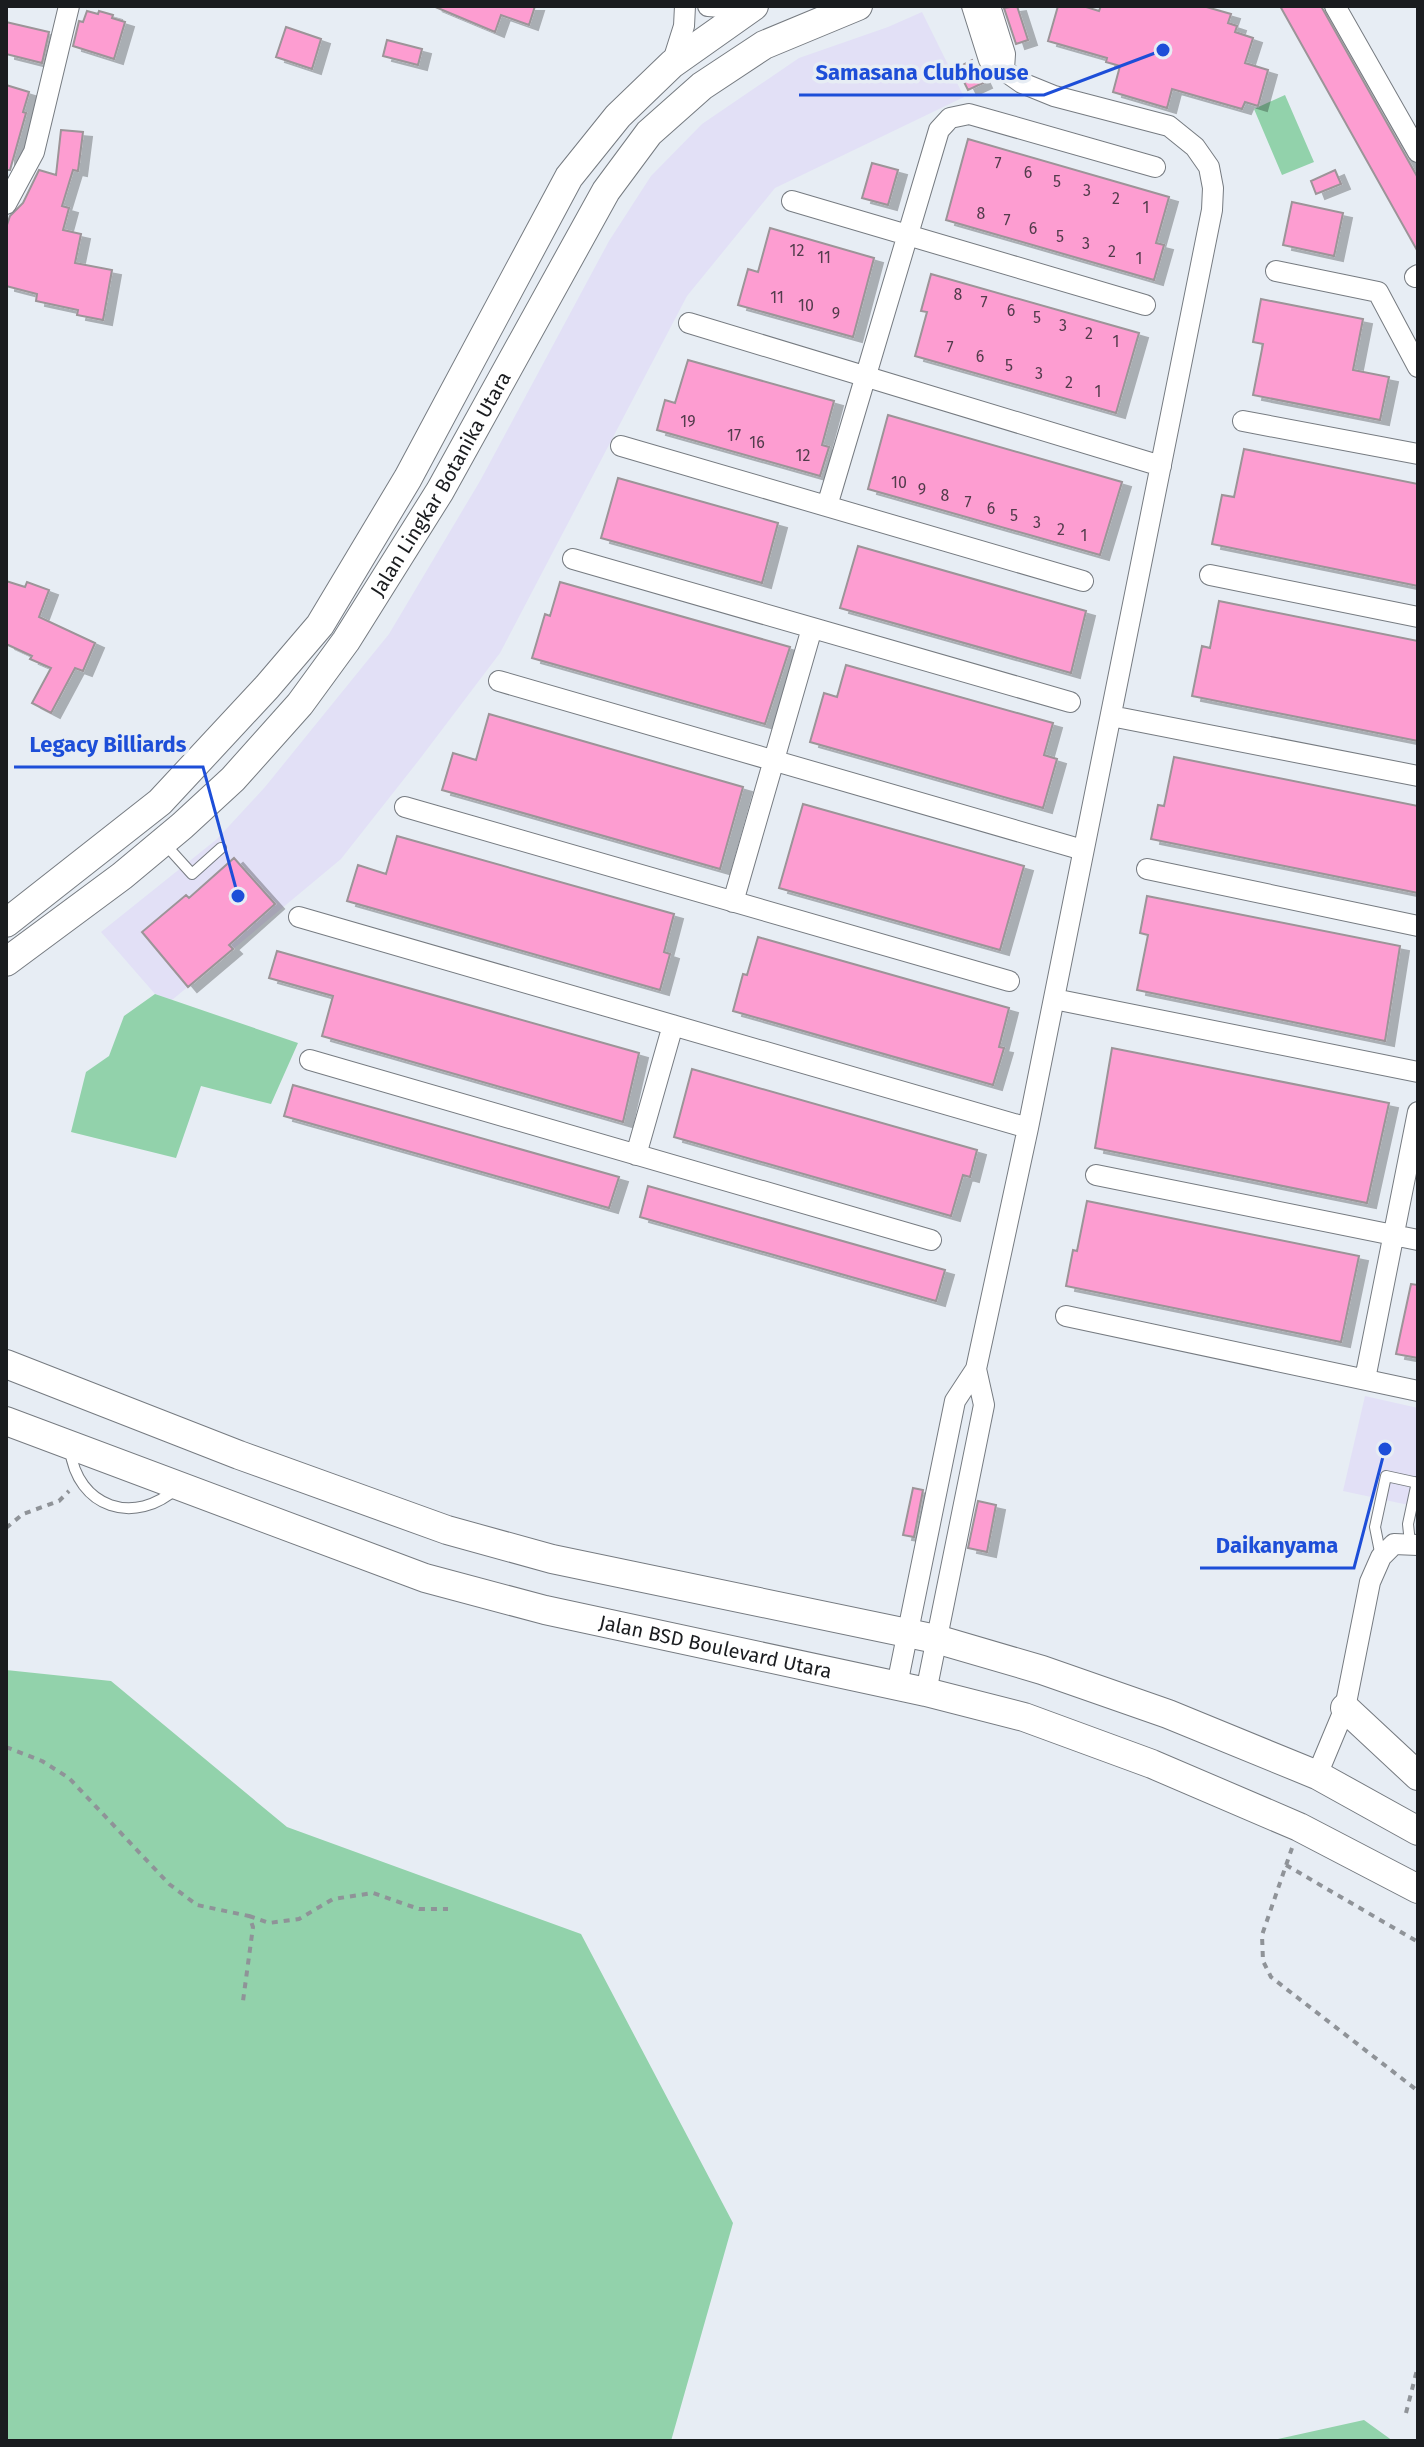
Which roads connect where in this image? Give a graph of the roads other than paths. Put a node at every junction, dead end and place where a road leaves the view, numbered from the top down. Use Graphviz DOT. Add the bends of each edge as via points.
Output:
graph roads {
  1 [pos="69,6"];
  2 [pos="685,6"];
  3 [pos="708,6"];
  4 [pos="858,6"];
  5 [pos="972,6"];
  6 [pos="990,6"];
  7 [pos="751,7"];
  8 [pos="1345,9"];
  9 [pos="672,64"];
  10 [pos="1004,69"];
  11 [pos="1415,142"];
  12 [pos="1155,167"];
  13 [pos="792,201"];
  14 [pos="6,204"];
  15 [pos="909,236"];
  16 [pos="1276,271"];
  17 [pos="1145,305"];
  18 [pos="689,323"];
  19 [pos="1418,367"];
  20 [pos="866,375"];
  21 [pos="1243,421"];
  22 [pos="621,446"];
  23 [pos="1418,454"];
  24 [pos="1161,466"];
  25 [pos="827,506"];
  26 [pos="380,526"];
  27 [pos="408,542"];
  28 [pos="573,559"];
  29 [pos="1210,575"];
  30 [pos="1083,581"];
  31 [pos="1418,617"];
  32 [pos="812,628"];
  33 [pos="499,681"];
  34 [pos="1070,702"];
  35 [pos="1111,716"];
  36 [pos="774,760"];
  37 [pos="1418,776"];
  38 [pos="405,807"];
  39 [pos="163,841"];
  40 [pos="221,848"];
  41 [pos="1083,850"];
  42 [pos="1147,869"];
  43 [pos="733,902"];
  44 [pos="299,917"];
  45 [pos="6,923"];
  46 [pos="1418,926"];
  47 [pos="6,962"];
  48 [pos="1009,981"];
  49 [pos="1054,999"];
  50 [pos="673,1025"];
  51 [pos="310,1060"];
  52 [pos="1418,1072"];
  53 [pos="1418,1112"];
  54 [pos="1028,1128"];
  55 [pos="636,1155"];
  56 [pos="1096,1175"];
  57 [pos="1394,1235"];
  58 [pos="931,1240"];
  59 [pos="1418,1240"];
  60 [pos="1066,1316"];
  61 [pos="6,1364"];
  62 [pos="976,1369"];
  63 [pos="1365,1379"];
  64 [pos="1418,1391"];
  65 [pos="6,1421"];
  66 [pos="70,1444"];
  67 [pos="943,1456"];
  68 [pos="972,1463"];
  69 [pos="1418,1482"];
  70 [pos="179,1486"];
  71 [pos="1414,1544"];
  72 [pos="1381,1557"];
  73 [pos="907,1634"];
  74 [pos="936,1639"];
  75 [pos="897,1685"];
  76 [pos="926,1692"];
  77 [pos="1345,1708"];
  78 [pos="1317,1775"];
  79 [pos="1418,1776"];
  80 [pos="1418,1831"];
  81 [pos="1418,1889"];
  1 -- 14 [label="street" via="34,152"];
  2 -- 9 [label="street"];
  3 -- 7 [label="street"];
  4 -- 27 [label="main road, Jalan Lingkar Botanika Utara" via="764,45 702,86 649,133 606,191"];
  5 -- 10 [label="street" via="989,60"];
  6 -- 10 [label="street" via="1005,54"];
  7 -- 9 [label="main road, Jalan Lingkar Botanika Utara"];
  8 -- 11 [label="street"];
  9 -- 26 [label="main road, Jalan Lingkar Botanika Utara" via="618,116 569,177"];
  10 -- 24 [label="street" via="1054,96 1169,126 1209,167 1212,210"];
  12 -- 15 [label="street" via="969,114 950,118 939,130"];
  13 -- 15 [label="street"];
  15 -- 17 [label="street"];
  15 -- 20 [label="street"];
  16 -- 19 [label="street" via="1378,292"];
  18 -- 20 [label="street"];
  20 -- 24 [label="street"];
  20 -- 25 [label="street"];
  21 -- 23 [label="street"];
  22 -- 25 [label="street"];
  24 -- 35 [label="street"];
  25 -- 30 [label="street"];
  26 -- 27 [label="main road"];
  26 -- 45 [label="main road, Jalan Lingkar Botanika Utara" via="320,625 206,754 160,802"];
  27 -- 39 [label="main road, Jalan Lingkar Botanika Utara" via="300,704 233,779"];
  28 -- 32 [label="street"];
  29 -- 31 [label="street"];
  32 -- 34 [label="street"];
  32 -- 36 [label="street"];
  33 -- 36 [label="street"];
  35 -- 37 [label="street"];
  35 -- 41 [label="street"];
  36 -- 41 [label="street"];
  36 -- 43 [label="street"];
  38 -- 43 [label="street"];
  39 -- 40 [label="lane" via="192,874"];
  39 -- 47 [label="main road, Jalan Lingkar Botanika Utara"];
  41 -- 49 [label="street"];
  42 -- 46 [label="street"];
  43 -- 48 [label="street"];
  44 -- 50 [label="street"];
  49 -- 52 [label="street"];
  49 -- 54 [label="street"];
  50 -- 54 [label="street"];
  50 -- 55 [label="street"];
  51 -- 55 [label="street"];
  53 -- 57 [label="street"];
  54 -- 62 [label="street"];
  55 -- 58 [label="street"];
  56 -- 57 [label="street"];
  57 -- 59 [label="street"];
  57 -- 63 [label="street"];
  60 -- 63 [label="street"];
  61 -- 73 [label="main road" via="447,1530 552,1559"];
  62 -- 67 [label="street" via="955,1401"];
  62 -- 68 [label="street" via="984,1405"];
  63 -- 64 [label="street"];
  65 -- 66 [label="main road, Jalan BSD Boulevard Utara"];
  66 -- 70 [label="main road, Jalan BSD Boulevard Utara"];
  66 -- 70 [label="lane" via="80,1481 109,1505 147,1507"];
  67 -- 68 [label="street"];
  67 -- 73 [label="street"];
  68 -- 74 [label="street"];
  69 -- 71 [label="lane" via="1408,1524"];
  69 -- 72 [label="lane" via="1386,1476 1375,1527"];
  70 -- 75 [label="main road, Jalan BSD Boulevard Utara" via="425,1578 545,1610"];
  71 -- 72 [label="street" via="1394,1544"];
  72 -- 77 [label="street" via="1370,1582"];
  73 -- 74 [label="main road"];
  73 -- 75 [label="street"];
  74 -- 76 [label="street"];
  74 -- 78 [label="main road" via="1168,1714"];
  75 -- 76 [label="main road, Jalan BSD Boulevard Utara"];
  76 -- 81 [label="main road, Jalan BSD Boulevard Utara" via="1024,1717 1152,1764 1299,1827"];
  77 -- 78 [label="street"];
  77 -- 79 [label="main road"];
  78 -- 80 [label="main road"];
}
